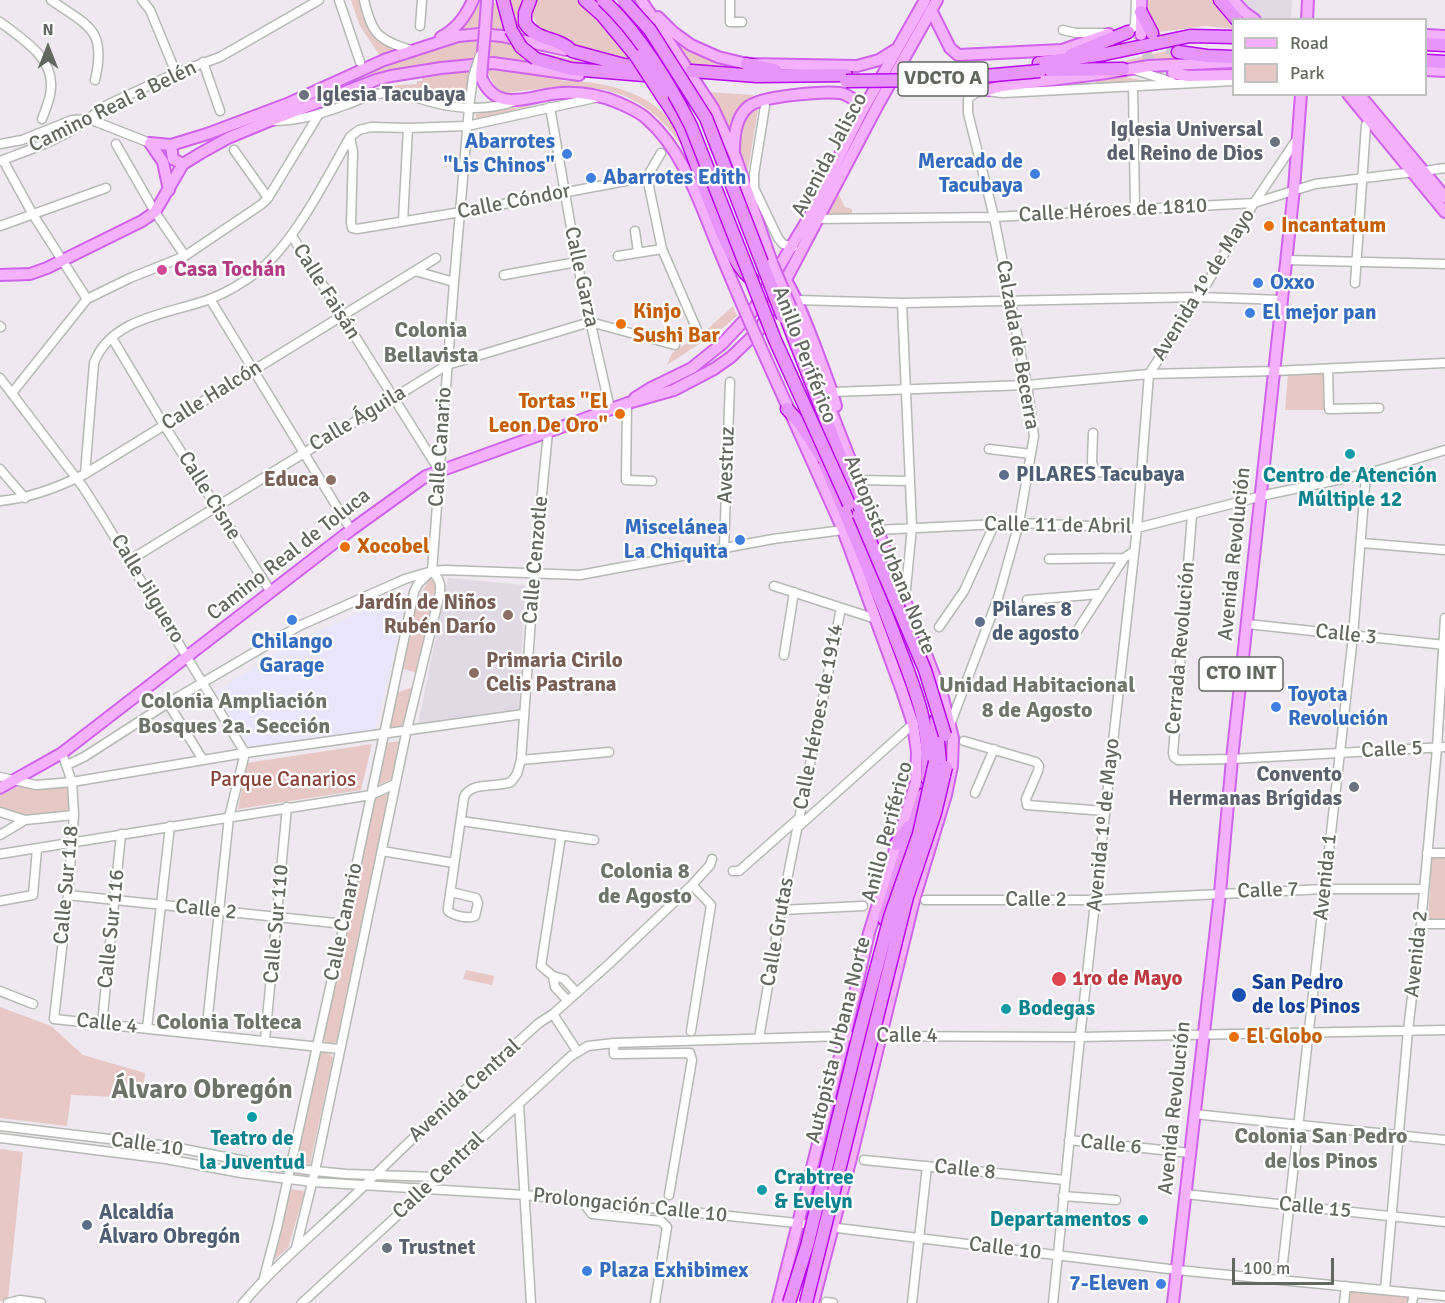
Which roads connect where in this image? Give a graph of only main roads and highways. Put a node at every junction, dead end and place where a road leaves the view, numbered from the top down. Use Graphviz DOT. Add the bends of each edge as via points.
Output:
graph roads {
  1 [pos="473,0"];
  2 [pos="487,0"];
  3 [pos="503,0"];
  4 [pos="530,0"];
  5 [pos="585,0"];
  6 [pos="604,0"];
  7 [pos="623,0"];
  8 [pos="629,0"];
  9 [pos="925,0"];
  10 [pos="1220,0"];
  11 [pos="1233,0"];
  12 [pos="1308,0"];
  13 [pos="643,2"];
  14 [pos="934,5"];
  15 [pos="1141,6"];
  16 [pos="1235,18"];
  17 [pos="1252,18"];
  18 [pos="1307,18"];
  19 [pos="1123,32"];
  20 [pos="1146,34"];
  21 [pos="1427,35"];
  22 [pos="1445,36"];
  23 [pos="1232,37"];
  24 [pos="1232,44"];
  25 [pos="1427,44"];
  26 [pos="1445,45"];
  27 [pos="898,46"];
  28 [pos="422,47"];
  29 [pos="572,51"];
  30 [pos="1232,51"];
  31 [pos="1232,57"];
  32 [pos="1427,61"];
  33 [pos="1232,62"];
  34 [pos="1445,62"];
  35 [pos="747,64"];
  36 [pos="1047,66"];
  37 [pos="1126,69"];
  38 [pos="1427,70"];
  39 [pos="1445,71"];
  40 [pos="610,73"];
  41 [pos="809,75"];
  42 [pos="1232,75"];
  43 [pos="846,78"];
  44 [pos="1175,78"];
  45 [pos="988,90"];
  46 [pos="1301,96"];
  47 [pos="1342,96"];
  48 [pos="1350,96"];
  49 [pos="1361,96"];
  50 [pos="861,113"];
  51 [pos="171,145"];
  52 [pos="1400,155"];
  53 [pos="735,156"];
  54 [pos="183,164"];
  55 [pos="1419,172"];
  56 [pos="169,190"];
  57 [pos="1445,197"];
  58 [pos="1445,212"];
  59 [pos="813,218"];
  60 [pos="772,269"];
  61 [pos="0,275"];
  62 [pos="787,280"];
  63 [pos="755,284"];
  64 [pos="791,309"];
  65 [pos="748,311"];
  66 [pos="766,329"];
  67 [pos="627,404"];
  68 [pos="787,409"];
  69 [pos="844,444"];
  70 [pos="822,457"];
  71 [pos="895,577"];
  72 [pos="901,602"];
  73 [pos="0,788"];
  74 [pos="915,819"];
  75 [pos="896,844"];
  76 [pos="868,1032"];
  77 [pos="854,1042"];
  78 [pos="813,1233"];
  79 [pos="778,1303"];
  80 [pos="789,1303"];
  81 [pos="804,1303"];
  82 [pos="813,1303"];
  83 [pos="1173,1303"];
  1 -- 28 [label="main road" via="457,26"];
  2 -- 65 [label="main road, bridge" via="477,77 496,97 504,99 569,93 600,97 646,118 687,172"];
  3 -- 40 [label="highway, bridge" via="511,30 536,59"];
  4 -- 29 [label="highway" via="525,13 527,26"];
  5 -- 63 [label="highway, bridge" via="636,56 682,128 732,253"];
  6 -- 63 [label="highway, Anillo Periférico" via="636,31 691,115"];
  6 -- 80 [label="highway, Autopista Urbana Norte, bridge" via="637,38 691,126 776,340 873,563 914,670 932,731 934,762 919,834 884,940"];
  7 -- 81 [label="highway, Autopista Urbana Norte, bridge" via="666,53 712,131 840,470 925,670 945,735 946,767 935,813 907,897"];
  8 -- 60 [label="highway, Anillo Periférico" via="654,29 710,118"];
  9 -- 27 [label="main road, Avenida Jalisco"];
  10 -- 16 [label="highway"];
  11 -- 17 [label="main road"];
  12 -- 18 [label="main road"];
  13 -- 35 [label="main road" via="691,45"];
  13 -- 53 [label="main road" via="708,99"];
  14 -- 19 [label="main road" via="950,48 958,55 1062,50"];
  14 -- 59 [label="main road, Avenida Jalisco"];
  15 -- 20 [label="highway"];
  19 -- 36 [label="highway"];
  21 -- 22 [label="main road"];
  23 -- 36 [label="highway, VDCTO A" via="1190,36"];
  24 -- 36 [label="highway, VDCTO A" via="1184,44 1103,61"];
  25 -- 26 [label="highway"];
  27 -- 35 [label="main road" via="886,57 865,65"];
  27 -- 50 [label="main road, Avenida Jalisco"];
  28 -- 29 [label="main road" via="480,34"];
  28 -- 51 [label="main road" via="364,68 287,104"];
  29 -- 40 [label="highway" via="654,72"];
  30 -- 31 [label="highway" via="1181,53"];
  32 -- 34 [label="highway"];
  33 -- 37 [label="main road"];
  35 -- 41 [label="highway"];
  36 -- 37 [label="highway"];
  36 -- 43 [label="highway, VDCTO A, bridge" via="938,80"];
  37 -- 45 [label="main road"];
  38 -- 39 [label="main road"];
  40 -- 54 [label="main road" via="571,75 502,63 391,76 228,138"];
  41 -- 43 [label="highway, VDCTO A"];
  41 -- 43 [label="highway, VDCTO A" via="695,75 752,82"];
  42 -- 44 [label="main road"];
  46 -- 83 [label="main road, Avenida Revolución / CTO INT" via="1220,893"];
  47 -- 52 [label="main road" via="1388,149"];
  48 -- 52 [label="main road"];
  49 -- 55 [label="main road"];
  50 -- 53 [label="main road" via="857,102 841,93 759,100 740,117 734,137"];
  50 -- 59 [label="main road, Avenida Jalisco"];
  51 -- 54 [label="main road" via="173,159"];
  51 -- 56 [label="main road" via="150,143 164,162"];
  52 -- 55 [label="main road"];
  53 -- 60 [label="main road"];
  54 -- 56 [label="main road"];
  55 -- 57 [label="main road"];
  55 -- 58 [label="main road"];
  56 -- 61 [label="main road" via="155,212 142,221 30,274"];
  59 -- 60 [label="main road, Avenida Jalisco"];
  59 -- 62 [label="main road, Avenida Jalisco"];
  60 -- 62 [label="main road"];
  60 -- 64 [label="highway, Anillo Periférico, bridge"];
  60 -- 65 [label="main road, Avenida Jalisco"];
  62 -- 64 [label="main road"];
  62 -- 66 [label="main road, Avenida Jalisco"];
  63 -- 66 [label="highway, Anillo Periférico, bridge"];
  64 -- 69 [label="main road"];
  64 -- 69 [label="main road" via="832,392"];
  64 -- 72 [label="highway, Anillo Periférico"];
  65 -- 67 [label="main road, Camino Real de Toluca" via="723,344 692,368"];
  65 -- 68 [label="main road, bridge"];
  66 -- 67 [label="main road, Camino Real de Toluca" via="699,378"];
  66 -- 70 [label="highway, Anillo Periférico"];
  67 -- 73 [label="main road, Camino Real de Toluca" via="439,470 417,482 62,753"];
  68 -- 70 [label="highway"];
  68 -- 75 [label="main road" via="843,530 913,724 916,782"];
  69 -- 71 [label="main road"];
  70 -- 74 [label="highway, Anillo Periférico" via="917,695 929,762"];
  71 -- 72 [label="highway"];
  72 -- 76 [label="highway, Anillo Periférico" via="938,724 940,762 934,804 902,900"];
  72 -- 76 [label="main road" via="943,699 953,738 952,766 914,900"];
  74 -- 75 [label="highway"];
  74 -- 76 [label="highway, Anillo Periférico" via="888,904"];
  75 -- 77 [label="main road" via="869,933"];
  76 -- 77 [label="highway, Anillo Periférico"];
  76 -- 82 [label="main road" via="851,1158"];
  77 -- 78 [label="highway, Anillo Periférico, bridge"];
  77 -- 79 [label="main road" via="797,1223"];
  78 -- 80 [label="highway, Anillo Periférico"];
  78 -- 81 [label="highway, Anillo Periférico"];
}
